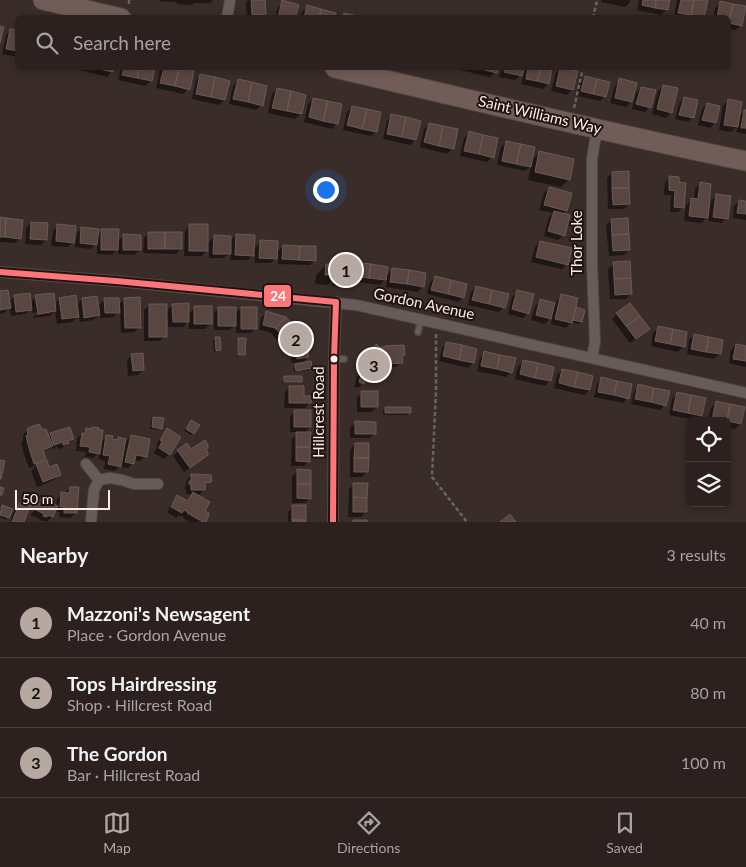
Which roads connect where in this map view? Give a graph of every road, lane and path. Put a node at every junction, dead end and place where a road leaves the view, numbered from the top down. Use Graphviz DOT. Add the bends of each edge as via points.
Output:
graph roads {
  1 [pos="44,0"];
  2 [pos="128,0"];
  3 [pos="230,0"];
  4 [pos="597,0"];
  5 [pos="125,11"];
  6 [pos="228,15"];
  7 [pos="594,15"];
  8 [pos="344,70"];
  9 [pos="582,70"];
  10 [pos="573,110"];
  11 [pos="597,129"];
  12 [pos="746,161"];
  13 [pos="0,272"];
  14 [pos="336,302"];
  15 [pos="421,319"];
  16 [pos="436,322"];
  17 [pos="418,332"];
  18 [pos="592,358"];
  19 [pos="746,392"];
  20 [pos="86,464"];
  21 [pos="99,480"];
  22 [pos="158,484"];
  23 [pos="91,522"];
  24 [pos="333,522"];
  25 [pos="467,522"];
  1 -- 5 [label="highway"];
  2 -- 5 [label="path"];
  3 -- 6 [label="street"];
  4 -- 7 [label="path"];
  8 -- 11 [label="highway, Saint Williams Way"];
  9 -- 10 [label="path"];
  11 -- 12 [label="highway, Saint Williams Way"];
  11 -- 18 [label="street, Thor Loke" via="592,159 595,342"];
  13 -- 14 [label="street, Gordon Avenue"];
  14 -- 15 [label="street, Gordon Avenue"];
  14 -- 24 [label="street, Hillcrest Road" via="339,359"];
  15 -- 16 [label="street, Gordon Avenue"];
  15 -- 17 [label="lane"];
  16 -- 18 [label="street, Gordon Avenue"];
  16 -- 25 [label="path" via="432,477"];
  18 -- 19 [label="street, Gordon Avenue"];
  20 -- 21 [label="street"];
  21 -- 22 [label="street" via="110,478 134,484"];
  21 -- 23 [label="street" via="94,490"];
}
